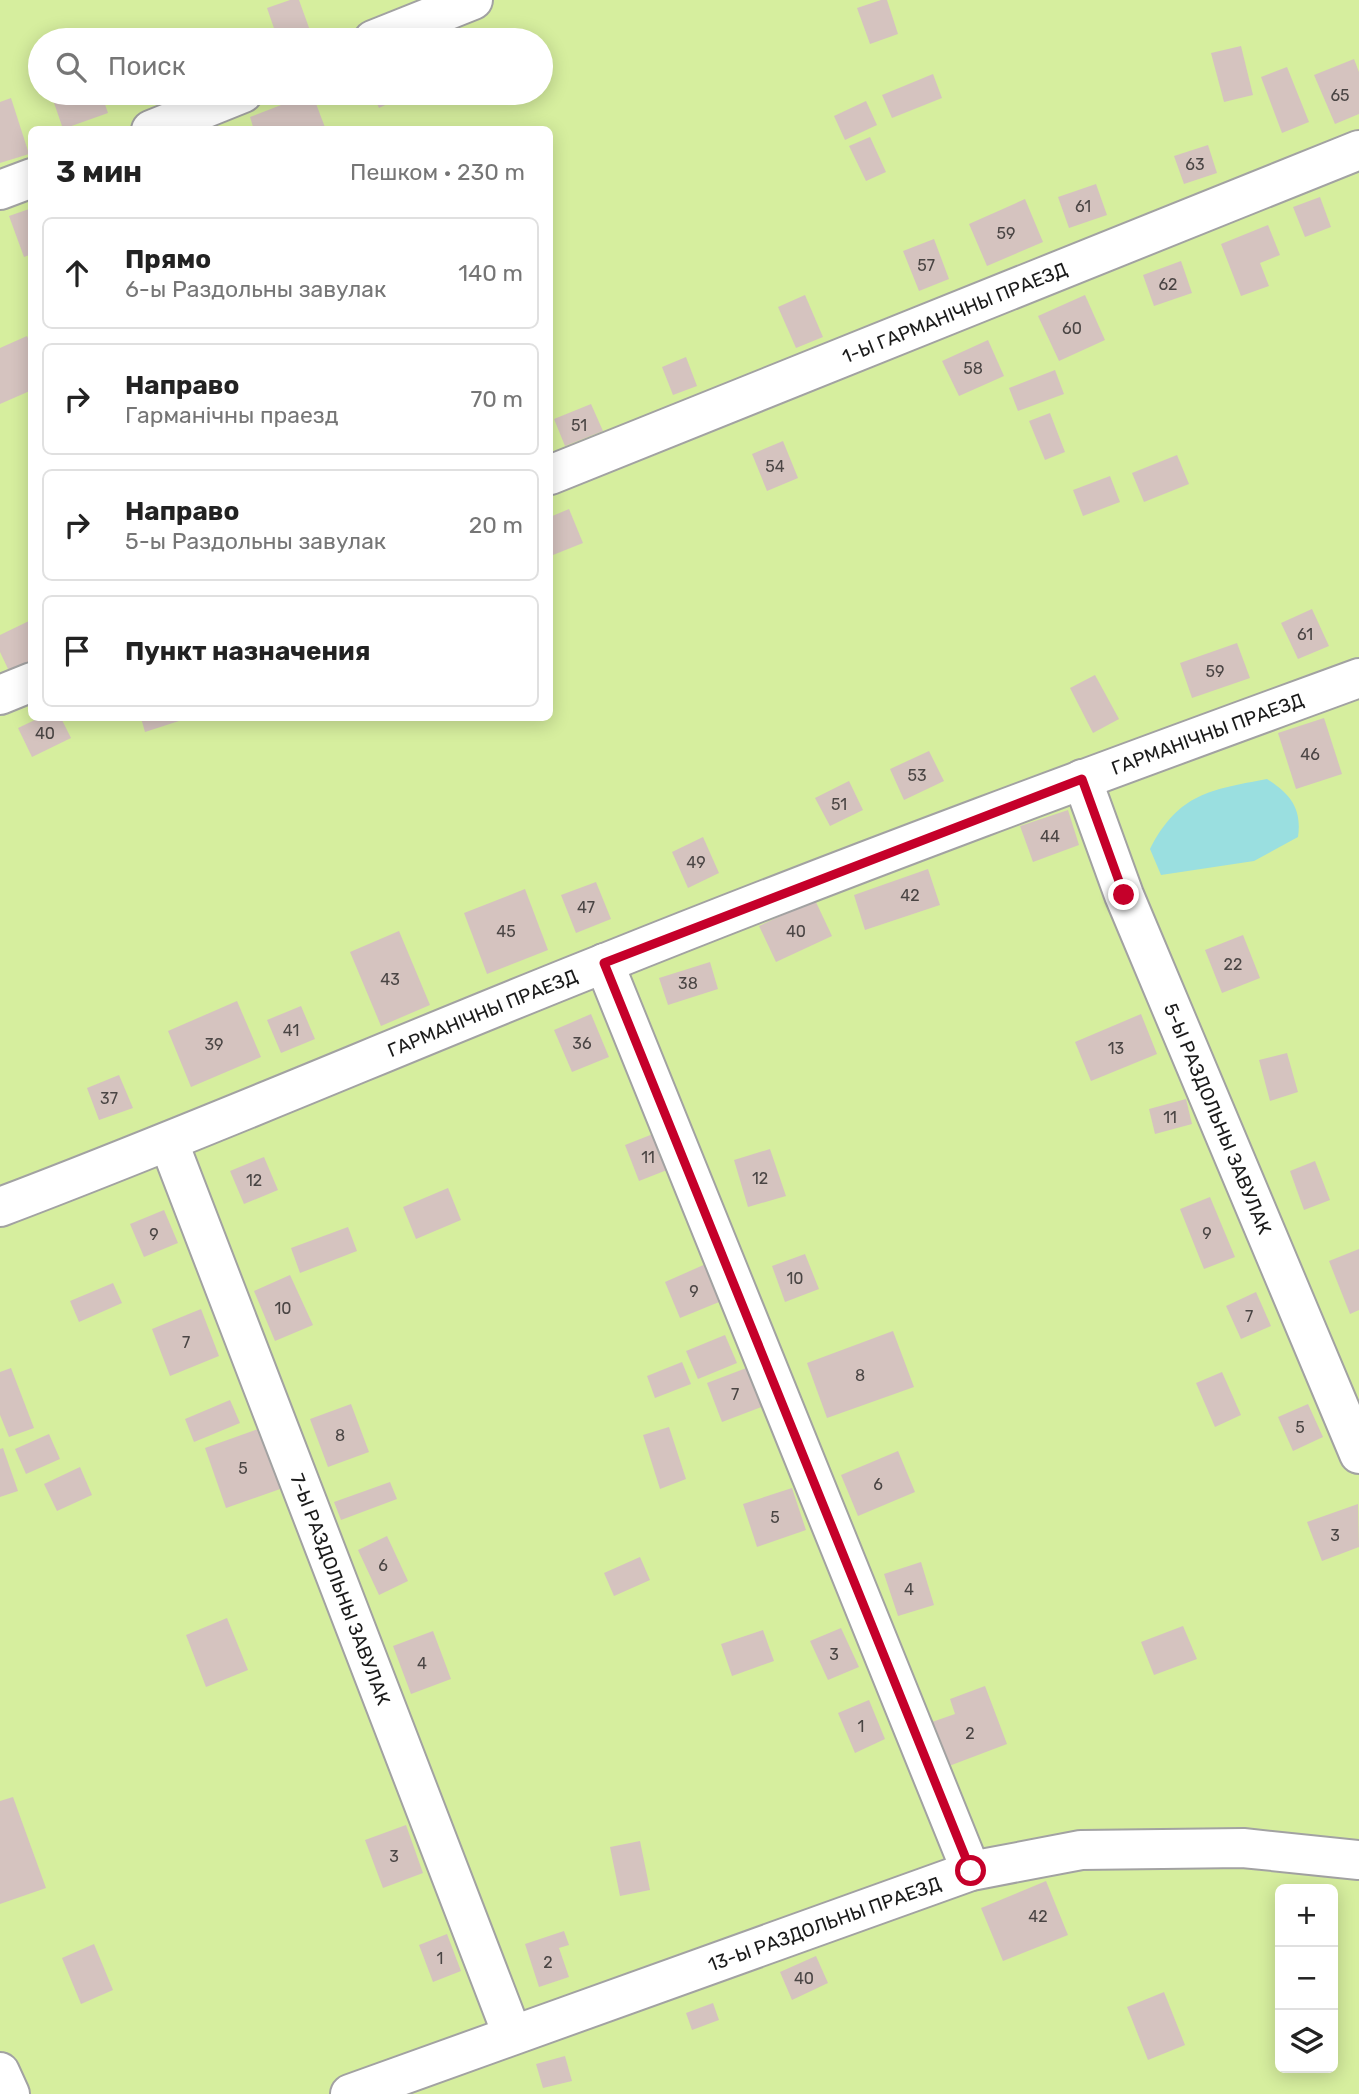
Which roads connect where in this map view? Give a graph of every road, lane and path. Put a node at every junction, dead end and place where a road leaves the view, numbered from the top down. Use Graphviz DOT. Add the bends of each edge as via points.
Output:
graph roads {
  1 [pos="473,0"];
  2 [pos="403,28"];
  3 [pos="213,105"];
  4 [pos="161,126"];
  5 [pos="1359,150"];
  6 [pos="28,180"];
  7 [pos="0,190"];
  8 [pos="553,474"];
  9 [pos="1359,678"];
  10 [pos="28,684"];
  11 [pos="0,695"];
  12 [pos="1082,779"];
  13 [pos="604,963"];
  14 [pos="169,1143"];
  15 [pos="0,1207"];
  16 [pos="1359,1454"];
  17 [pos="1359,1860"];
  18 [pos="971,1871"];
  19 [pos="512,2034"];
  20 [pos="0,2072"];
  21 [pos="10,2094"];
  22 [pos="350,2094"];
  1 -- 2 [label="lane"];
  3 -- 4 [label="lane"];
  5 -- 8 [label="lane, 1-Ы ГАРМАНІЧНЫ ПРАЕЗД"];
  6 -- 7 [label="lane"];
  9 -- 12 [label="lane, ГАРМАНІЧНЫ ПРАЕЗД"];
  10 -- 11 [label="lane"];
  12 -- 13 [label="lane, ГАРМАНІЧНЫ ПРАЕЗД"];
  12 -- 16 [label="lane, 5-Ы РАЗДОЛЬНЫ ЗАВУЛАК" via="1124,895"];
  13 -- 14 [label="lane, ГАРМАНІЧНЫ ПРАЕЗД"];
  13 -- 18 [label="lane"];
  14 -- 15 [label="lane, ГАРМАНІЧНЫ ПРАЕЗД"];
  14 -- 19 [label="lane, 7-Ы РАЗДОЛЬНЫ ЗАВУЛАК"];
  17 -- 18 [label="lane, 13-Ы РАЗДОЛЬНЫ ПРАЕЗД" via="1243,1848 1081,1850"];
  18 -- 19 [label="lane, 13-Ы РАЗДОЛЬНЫ ПРАЕЗД"];
  19 -- 22 [label="lane, 13-Ы РАЗДОЛЬНЫ ПРАЕЗД"];
  20 -- 21 [label="lane"];
}
